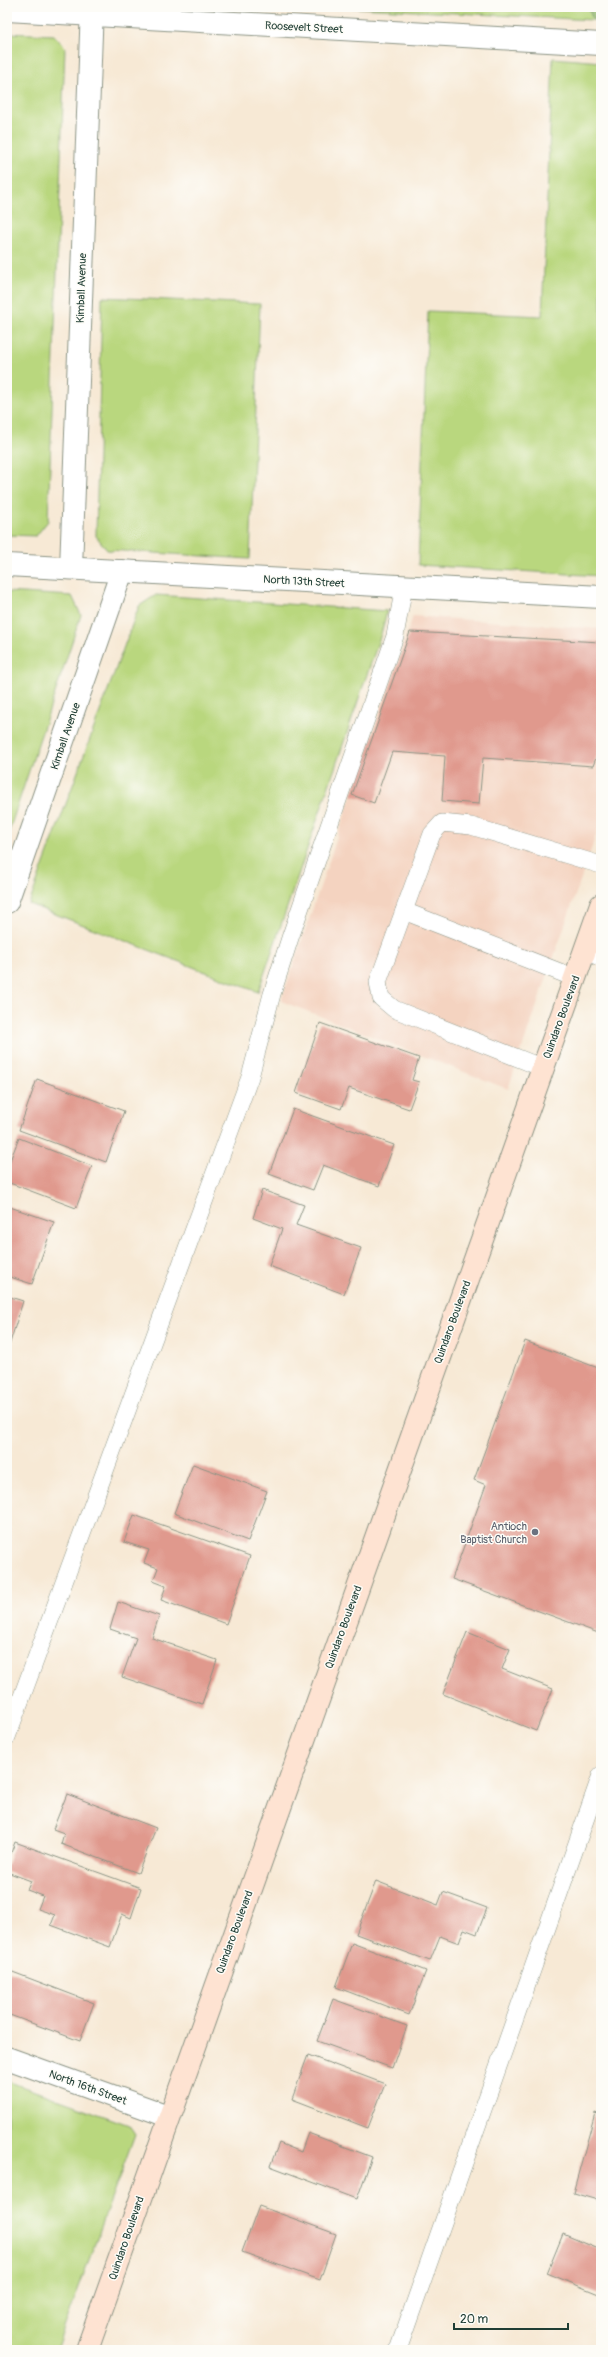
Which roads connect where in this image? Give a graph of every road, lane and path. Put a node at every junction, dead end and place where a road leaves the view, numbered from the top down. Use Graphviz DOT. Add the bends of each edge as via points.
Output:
graph roads {
  1 [pos="7,10"];
  2 [pos="92,11"];
  3 [pos="601,44"];
  4 [pos="7,565"];
  5 [pos="71,568"];
  6 [pos="122,570"];
  7 [pos="404,586"];
  8 [pos="601,597"];
  9 [pos="601,865"];
  10 [pos="7,902"];
  11 [pos="601,905"];
  12 [pos="404,911"];
  13 [pos="593,955"];
  14 [pos="575,978"];
  15 [pos="543,1068"];
  16 [pos="7,1738"];
  17 [pos="601,1775"];
  18 [pos="7,2058"];
  19 [pos="168,2116"];
  20 [pos="87,2350"];
  21 [pos="398,2350"];
  1 -- 2 [label="street, Roosevelt Street"];
  2 -- 3 [label="street, Roosevelt Street"];
  2 -- 5 [label="street, Kimball Avenue"];
  4 -- 5 [label="street, North 13th Street"];
  5 -- 6 [label="street, North 13th Street"];
  6 -- 7 [label="street, North 13th Street"];
  6 -- 10 [label="street, Kimball Avenue"];
  7 -- 8 [label="street, North 13th Street"];
  7 -- 16 [label="lane" via="395,636 290,938 250,1077"];
  9 -- 12 [label="lane" via="471,826 442,822 432,834"];
  11 -- 13 [label="main road, Quindaro Boulevard"];
  12 -- 14 [label="lane"];
  12 -- 15 [label="lane" via="378,982 382,998 394,1009"];
  13 -- 14 [label="main road, Quindaro Boulevard"];
  14 -- 15 [label="main road, Quindaro Boulevard"];
  15 -- 19 [label="main road, Quindaro Boulevard"];
  17 -- 21 [label="lane"];
  18 -- 19 [label="street, North 16th Street"];
  19 -- 20 [label="main road, Quindaro Boulevard"];
}
